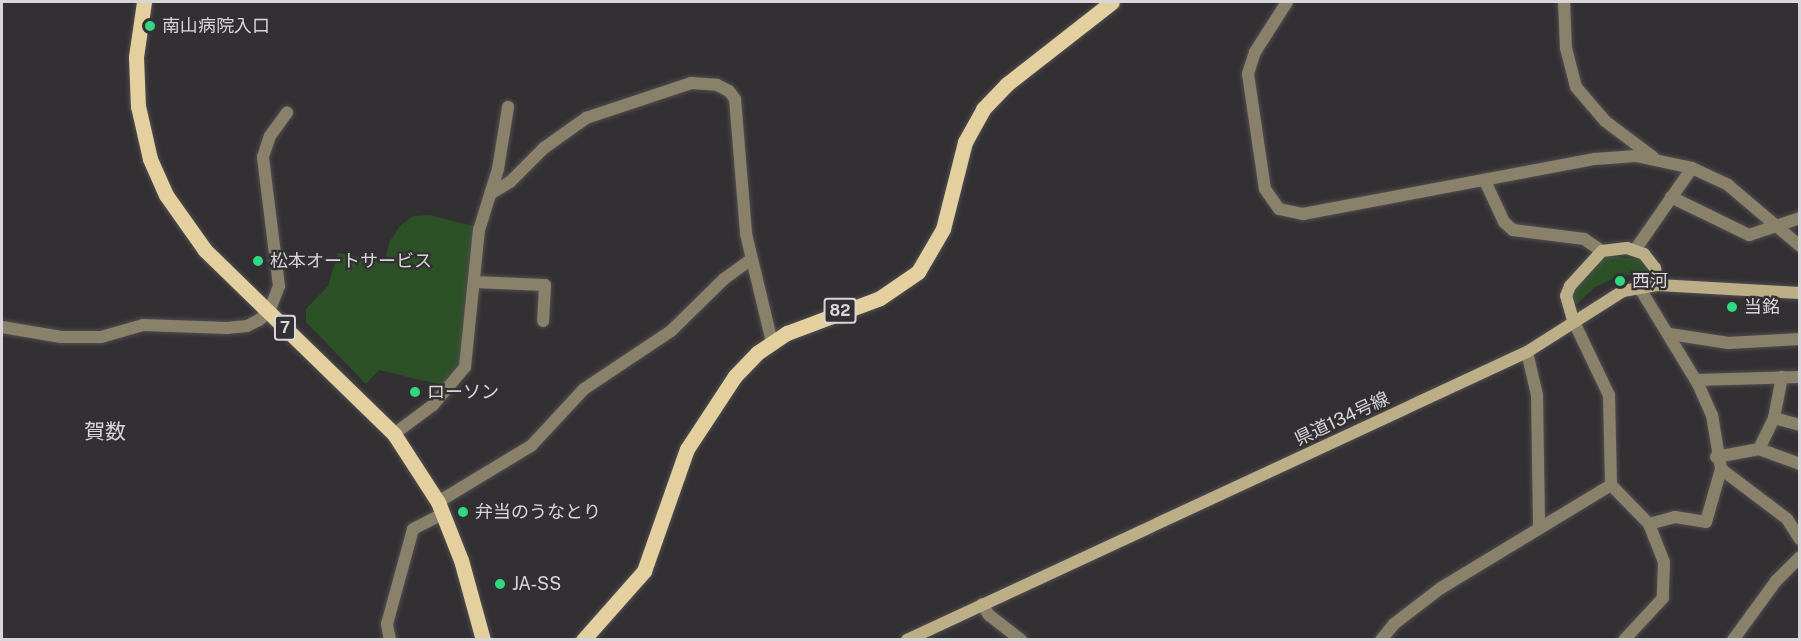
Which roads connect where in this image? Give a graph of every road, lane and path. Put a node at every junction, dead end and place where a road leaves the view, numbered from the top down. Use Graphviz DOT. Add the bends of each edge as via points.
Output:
graph roads {
  1 [pos="144,2"];
  2 [pos="1112,2"];
  3 [pos="1287,2"];
  4 [pos="1564,2"];
  5 [pos="508,106"];
  6 [pos="287,113"];
  7 [pos="1654,158"];
  8 [pos="1692,168"];
  9 [pos="1485,181"];
  10 [pos="490,194"];
  11 [pos="1671,197"];
  12 [pos="1800,218"];
  13 [pos="1776,225"];
  14 [pos="1800,246"];
  15 [pos="1635,250"];
  16 [pos="1602,251"];
  17 [pos="752,259"];
  18 [pos="475,282"];
  19 [pos="1658,285"];
  20 [pos="1639,286"];
  21 [pos="1800,293"];
  22 [pos="269,312"];
  23 [pos="1573,320"];
  24 [pos="543,321"];
  25 [pos="2,327"];
  26 [pos="1670,334"];
  27 [pos="1800,339"];
  28 [pos="772,342"];
  29 [pos="1527,352"];
  30 [pos="1782,377"];
  31 [pos="1800,377"];
  32 [pos="1696,380"];
  33 [pos="1774,418"];
  34 [pos="1800,425"];
  35 [pos="394,434"];
  36 [pos="1759,449"];
  37 [pos="1719,463"];
  38 [pos="1800,464"];
  39 [pos="1611,485"];
  40 [pos="440,508"];
  41 [pos="1649,524"];
  42 [pos="1539,528"];
  43 [pos="1800,539"];
  44 [pos="1800,557"];
  45 [pos="982,604"];
  46 [pos="390,639"];
  47 [pos="486,639"];
  48 [pos="583,639"];
  49 [pos="908,639"];
  50 [pos="1021,639"];
  51 [pos="1381,639"];
  52 [pos="1624,639"];
  53 [pos="1734,639"];
  1 -- 22 [label="main road, 7" via="136,80 140,120 155,173 194,238"];
  2 -- 28 [label="main road, 82" via="1007,84 983,109 964,142 944,229 918,272 887,294 820,318"];
  3 -- 9 [label="street" via="1255,52 1248,74 1265,189 1279,209 1303,214"];
  4 -- 7 [label="street" via="1566,48 1576,87 1605,121"];
  5 -- 10 [label="street" via="502,151"];
  6 -- 22 [label="street" via="270,136 263,157 279,273 278,297"];
  7 -- 8 [label="street"];
  7 -- 9 [label="street" via="1595,159"];
  8 -- 11 [label="street"];
  8 -- 13 [label="street" via="1743,194"];
  9 -- 16 [label="street" via="1504,222 1512,230 1584,239"];
  10 -- 17 [label="street" via="510,182 544,148 586,118 677,86 717,85 735,99 741,196"];
  10 -- 18 [label="street" via="479,230"];
  11 -- 13 [label="street" via="1739,232 1758,234"];
  11 -- 15 [label="street"];
  12 -- 13 [label="street"];
  13 -- 14 [label="street"];
  15 -- 16 [label="main road"];
  15 -- 19 [label="main road" via="1651,260"];
  16 -- 23 [label="main road" via="1570,286 1566,296"];
  17 -- 28 [label="street"];
  17 -- 40 [label="street" via="724,279 671,331 584,389 531,446"];
  18 -- 24 [label="street" via="544,285"];
  18 -- 35 [label="street" via="468,357 460,378 433,405"];
  19 -- 20 [label="main road, 県道134号線"];
  19 -- 21 [label="main road, 県道134号線"];
  20 -- 23 [label="main road, 県道134号線" via="1605,299"];
  20 -- 26 [label="street"];
  22 -- 25 [label="street" via="248,326 143,325 101,337 61,337"];
  22 -- 35 [label="main road, 7"];
  23 -- 29 [label="main road, 県道134号線"];
  23 -- 39 [label="street" via="1609,395"];
  26 -- 27 [label="street" via="1728,343"];
  26 -- 32 [label="street"];
  28 -- 48 [label="main road, 82" via="735,376 703,420 681,465 644,571"];
  29 -- 42 [label="street" via="1537,395"];
  29 -- 45 [label="main road, 県道134号線"];
  30 -- 31 [label="street"];
  30 -- 32 [label="street"];
  30 -- 33 [label="street"];
  32 -- 37 [label="street" via="1712,415"];
  33 -- 34 [label="street"];
  33 -- 36 [label="street"];
  35 -- 40 [label="main road, 7"];
  36 -- 37 [label="street"];
  36 -- 38 [label="street"];
  37 -- 41 [label="street" via="1706,522 1675,517"];
  37 -- 43 [label="street" via="1787,519"];
  39 -- 41 [label="street"];
  39 -- 42 [label="street"];
  40 -- 46 [label="street" via="413,529 387,624"];
  40 -- 47 [label="main road, 7"];
  41 -- 52 [label="street" via="1664,562 1663,598"];
  42 -- 51 [label="street" via="1441,588 1394,624"];
  44 -- 53 [label="street" via="1776,581"];
  45 -- 49 [label="main road, 県道134号線"];
  45 -- 50 [label="street" via="989,615"];
}
